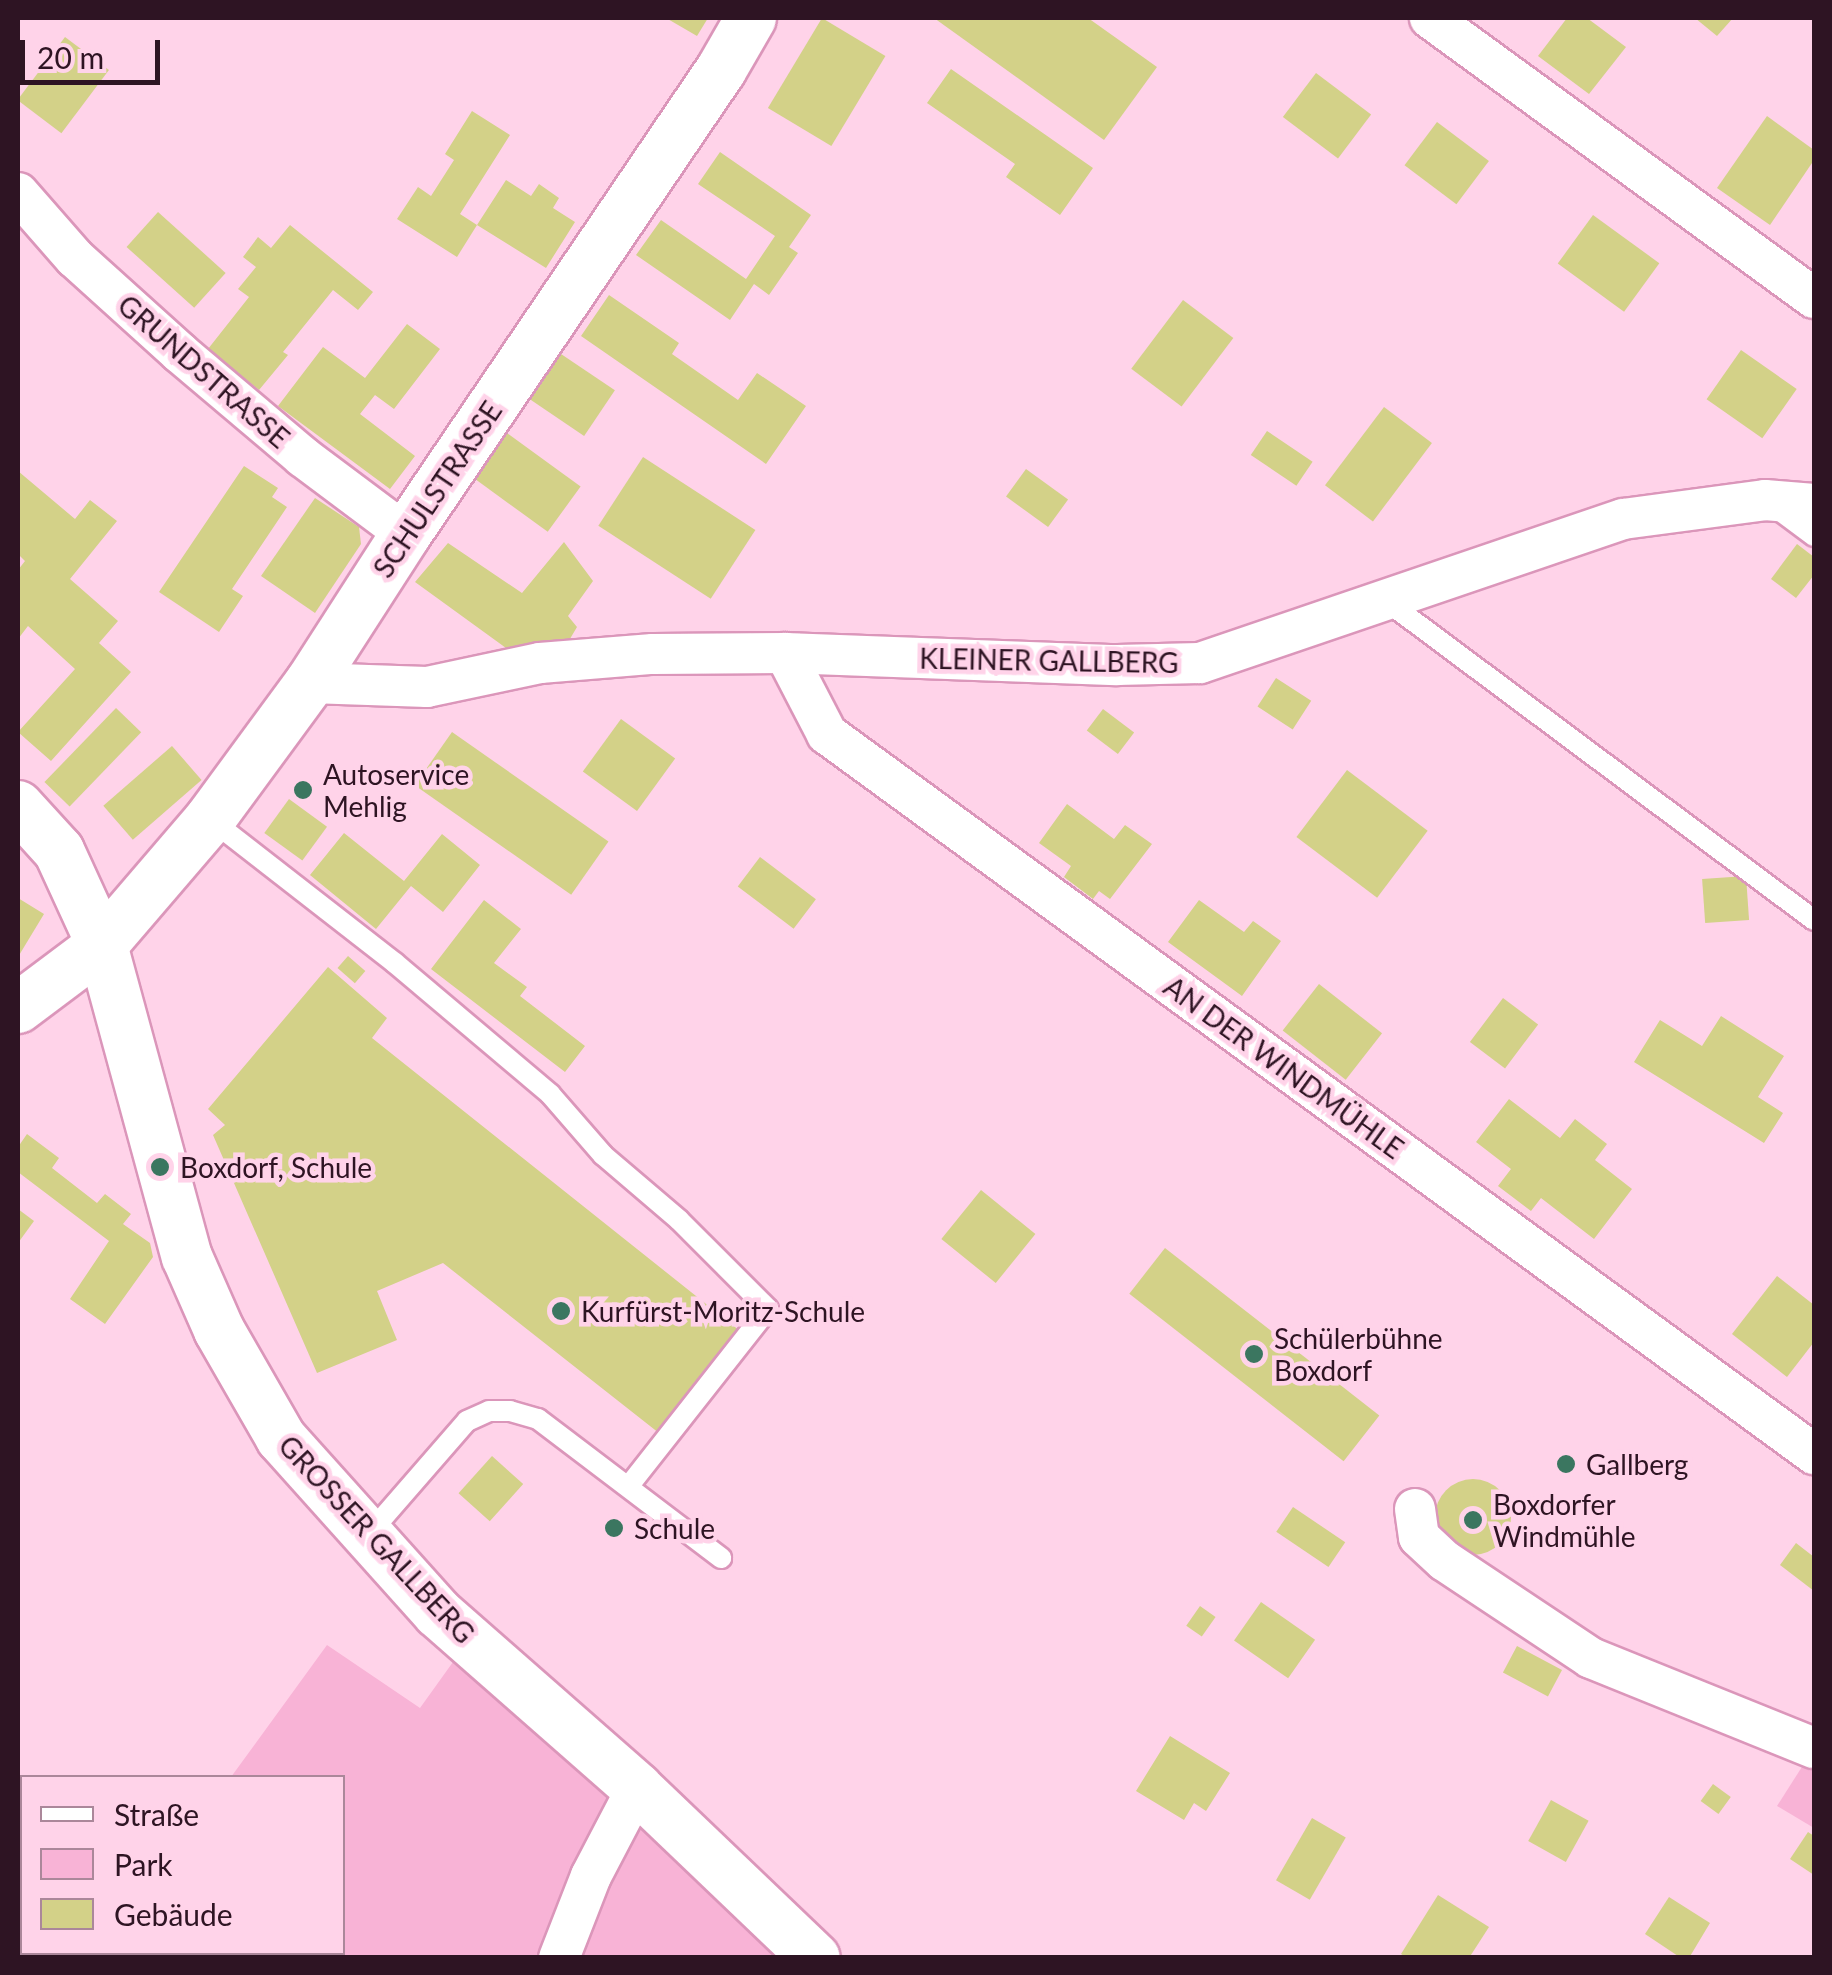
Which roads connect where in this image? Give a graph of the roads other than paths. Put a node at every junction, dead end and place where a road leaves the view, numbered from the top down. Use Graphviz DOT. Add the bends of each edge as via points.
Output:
graph roads {
  1 [pos="751,18"];
  2 [pos="1430,18"];
  3 [pos="18,192"];
  4 [pos="1814,298"];
  5 [pos="1765,500"];
  6 [pos="1814,504"];
  7 [pos="406,534"];
  8 [pos="1814,536"];
  9 [pos="1385,600"];
  10 [pos="784,653"];
  11 [pos="310,683"];
  12 [pos="18,806"];
  13 [pos="210,819"];
  14 [pos="1814,920"];
  15 [pos="102,946"];
  16 [pos="18,1008"];
  17 [pos="1814,1454"];
  18 [pos="628,1486"];
  19 [pos="1415,1509"];
  20 [pos="367,1536"];
  21 [pos="721,1558"];
  22 [pos="1814,1748"];
  23 [pos="637,1788"];
  24 [pos="560,1958"];
  25 [pos="815,1958"];
  1 -- 7 [label="street, SCHULSTRASSE"];
  2 -- 4 [label="street"];
  3 -- 7 [label="street, GRUNDSTRASSE" via="75,258 180,353"];
  5 -- 6 [label="street, KLEINER GALLBERG"];
  5 -- 8 [label="lane"];
  5 -- 9 [label="street, KLEINER GALLBERG" via="1623,519"];
  7 -- 11 [label="street, SCHULSTRASSE"];
  9 -- 10 [label="street, KLEINER GALLBERG" via="1200,664"];
  9 -- 14 [label="lane"];
  10 -- 11 [label="street, KLEINER GALLBERG" via="540,662 427,687"];
  10 -- 17 [label="street, AN DER WINDMÜHLE" via="827,734"];
  11 -- 13 [label="street, SCHULSTRASSE"];
  12 -- 15 [label="street, GROSSER GALLBERG" via="58,850"];
  13 -- 15 [label="street, SCHULSTRASSE"];
  13 -- 18 [label="lane" via="550,1094 603,1154 768,1308"];
  15 -- 16 [label="street, SCHULSTRASSE"];
  15 -- 20 [label="street, GROSSER GALLBERG" via="187,1257 219,1330 280,1438"];
  18 -- 20 [label="lane" via="538,1420 489,1411 449,1437"];
  18 -- 21 [label="lane"];
  19 -- 22 [label="street" via="1419,1537 1445,1561 1591,1658"];
  20 -- 23 [label="street, GROSSER GALLBERG" via="438,1613"];
  23 -- 24 [label="street" via="591,1876"];
  23 -- 25 [label="street, GROSSER GALLBERG"];
}
